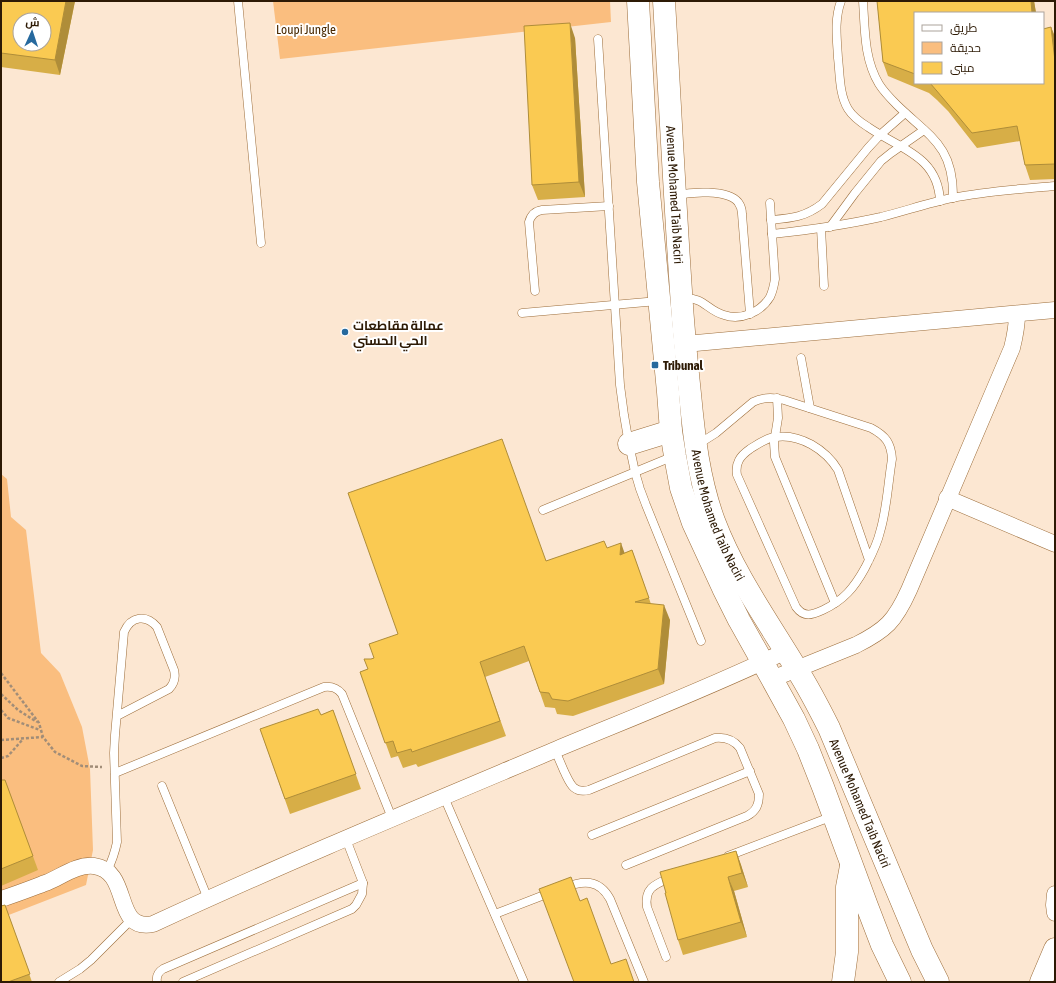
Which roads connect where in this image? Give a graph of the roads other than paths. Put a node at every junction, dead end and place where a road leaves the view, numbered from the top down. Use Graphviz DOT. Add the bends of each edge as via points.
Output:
graph roads {
  1 [pos="238,1"];
  2 [pos="638,1"];
  3 [pos="664,1"];
  4 [pos="841,1"];
  5 [pos="863,1"];
  6 [pos="598,39"];
  7 [pos="905,113"];
  8 [pos="924,130"];
  9 [pos="880,135"];
  10 [pos="900,146"];
  11 [pos="1055,186"];
  12 [pos="675,196"];
  13 [pos="953,198"];
  14 [pos="940,201"];
  15 [pos="770,202"];
  16 [pos="609,206"];
  17 [pos="771,220"];
  18 [pos="830,227"];
  19 [pos="821,228"];
  20 [pos="772,234"];
  21 [pos="261,243"];
  22 [pos="824,286"];
  23 [pos="534,291"];
  24 [pos="670,300"];
  25 [pos="616,304"];
  26 [pos="1055,310"];
  27 [pos="522,313"];
  28 [pos="750,314"];
  29 [pos="1016,314"];
  30 [pos="685,344"];
  31 [pos="801,358"];
  32 [pos="777,398"];
  33 [pos="810,408"];
  34 [pos="671,431"];
  35 [pos="775,437"];
  36 [pos="629,444"];
  37 [pos="687,451"];
  38 [pos="635,472"];
  39 [pos="948,498"];
  40 [pos="543,510"];
  41 [pos="1055,544"];
  42 [pos="869,560"];
  43 [pos="835,603"];
  44 [pos="701,641"];
  45 [pos="792,660"];
  46 [pos="768,671"];
  47 [pos="117,716"];
  48 [pos="555,750"];
  49 [pos="115,770"];
  50 [pos="750,771"];
  51 [pos="162,786"];
  52 [pos="444,797"];
  53 [pos="834,816"];
  54 [pos="392,818"];
  55 [pos="592,835"];
  56 [pos="346,839"];
  57 [pos="722,858"];
  58 [pos="851,862"];
  59 [pos="626,865"];
  60 [pos="107,871"];
  61 [pos="677,876"];
  62 [pos="363,883"];
  63 [pos="1055,894"];
  64 [pos="1,898"];
  65 [pos="208,899"];
  66 [pos="1055,913"];
  67 [pos="495,914"];
  68 [pos="132,919"];
  69 [pos="1055,949"];
  70 [pos="666,957"];
  71 [pos="59,982"];
  72 [pos="157,982"];
  73 [pos="183,982"];
  74 [pos="524,982"];
  75 [pos="644,982"];
  76 [pos="843,982"];
  77 [pos="900,982"];
  78 [pos="938,982"];
  79 [pos="1041,982"];
  1 -- 21 [label="lane"];
  2 -- 24 [label="street, Avenue Mohamed Taib Naciri" via="648,182"];
  3 -- 12 [label="street, Avenue Mohamed Taib Naciri"];
  4 -- 9 [label="lane" via="836,27 843,98 854,116"];
  5 -- 7 [label="lane" via="866,44 873,72 888,96"];
  6 -- 16 [label="lane"];
  7 -- 8 [label="lane"];
  7 -- 9 [label="lane"];
  8 -- 10 [label="lane"];
  8 -- 13 [label="lane" via="934,138 948,160 952,173"];
  9 -- 10 [label="lane"];
  9 -- 17 [label="lane" via="822,204 798,217"];
  10 -- 14 [label="lane" via="930,169 938,184"];
  10 -- 18 [label="lane" via="873,170"];
  11 -- 13 [label="lane"];
  12 -- 24 [label="street, Avenue Mohamed Taib Naciri"];
  12 -- 28 [label="lane" via="701,192 715,193 734,198 738,202 742,214"];
  13 -- 14 [label="lane"];
  14 -- 18 [label="lane"];
  15 -- 17 [label="lane"];
  16 -- 23 [label="lane" via="542,210 530,217"];
  16 -- 25 [label="lane"];
  17 -- 20 [label="lane"];
  18 -- 19 [label="lane"];
  19 -- 20 [label="lane"];
  19 -- 22 [label="lane"];
  20 -- 28 [label="lane" via="775,272 773,288 765,304"];
  24 -- 25 [label="lane"];
  24 -- 28 [label="lane" via="696,299 718,313 731,317"];
  24 -- 30 [label="street, Avenue Mohamed Taib Naciri"];
  24 -- 34 [label="street, Avenue Mohamed Taib Naciri"];
  25 -- 27 [label="lane"];
  25 -- 36 [label="lane" via="620,385"];
  26 -- 29 [label="street"];
  29 -- 30 [label="street"];
  29 -- 39 [label="street" via="1012,348"];
  30 -- 37 [label="street, Avenue Mohamed Taib Naciri"];
  31 -- 33 [label="lane"];
  32 -- 33 [label="lane"];
  32 -- 35 [label="lane" via="778,418"];
  32 -- 37 [label="lane" via="753,402 716,433"];
  33 -- 42 [label="lane" via="871,428 885,437 889,444 892,460 884,516 876,546"];
  34 -- 36 [label="street"];
  34 -- 37 [label="street, Avenue Mohamed Taib Naciri"];
  35 -- 42 [label="lane" via="785,436 803,440 823,452 834,463"];
  35 -- 43 [label="lane" via="776,458"];
  35 -- 43 [label="lane" via="761,442 742,455 737,465 737,475 799,611 803,614 813,614"];
  36 -- 38 [label="lane"];
  37 -- 38 [label="lane"];
  37 -- 45 [label="street, Avenue Mohamed Taib Naciri" via="734,566"];
  37 -- 46 [label="street, Avenue Mohamed Taib Naciri" via="681,488 693,523 739,620"];
  38 -- 40 [label="lane"];
  38 -- 44 [label="lane"];
  39 -- 41 [label="street"];
  39 -- 45 [label="street" via="903,602 890,624 869,639"];
  42 -- 43 [label="lane" via="855,586"];
  45 -- 46 [label="street"];
  45 -- 78 [label="street, Avenue Mohamed Taib Naciri" via="829,728 922,950"];
  46 -- 48 [label="street"];
  46 -- 53 [label="street, Avenue Mohamed Taib Naciri" via="808,749"];
  47 -- 47 [label="lane" via="124,632 136,619 148,619 157,627 174,670 175,681 169,689"];
  47 -- 49 [label="lane"];
  48 -- 50 [label="lane" via="570,785 584,792 720,737 736,743"];
  48 -- 52 [label="street"];
  49 -- 54 [label="lane" via="329,686 342,694"];
  49 -- 60 [label="lane" via="117,842"];
  50 -- 55 [label="lane"];
  50 -- 59 [label="lane" via="759,794 759,801 753,813"];
  51 -- 65 [label="lane"];
  52 -- 54 [label="street"];
  52 -- 67 [label="lane"];
  53 -- 57 [label="lane"];
  53 -- 58 [label="street, Avenue Mohamed Taib Naciri"];
  54 -- 56 [label="street"];
  56 -- 62 [label="lane"];
  56 -- 65 [label="street"];
  58 -- 76 [label="street" via="847,887 847,952"];
  58 -- 77 [label="street, Avenue Mohamed Taib Naciri" via="882,945"];
  60 -- 64 [label="street" via="94,866 81,867"];
  60 -- 68 [label="street" via="116,881 125,909"];
  61 -- 70 [label="lane" via="655,884 647,894 646,901"];
  62 -- 72 [label="lane" via="164,969 157,974"];
  62 -- 73 [label="lane" via="362,894 352,909"];
  63 -- 66 [label="street"];
  65 -- 68 [label="street" via="153,924 142,924"];
  67 -- 74 [label="lane"];
  67 -- 75 [label="lane" via="573,884 583,882 597,885 610,900"];
  68 -- 71 [label="lane" via="91,960"];
  69 -- 79 [label="street"];
}
